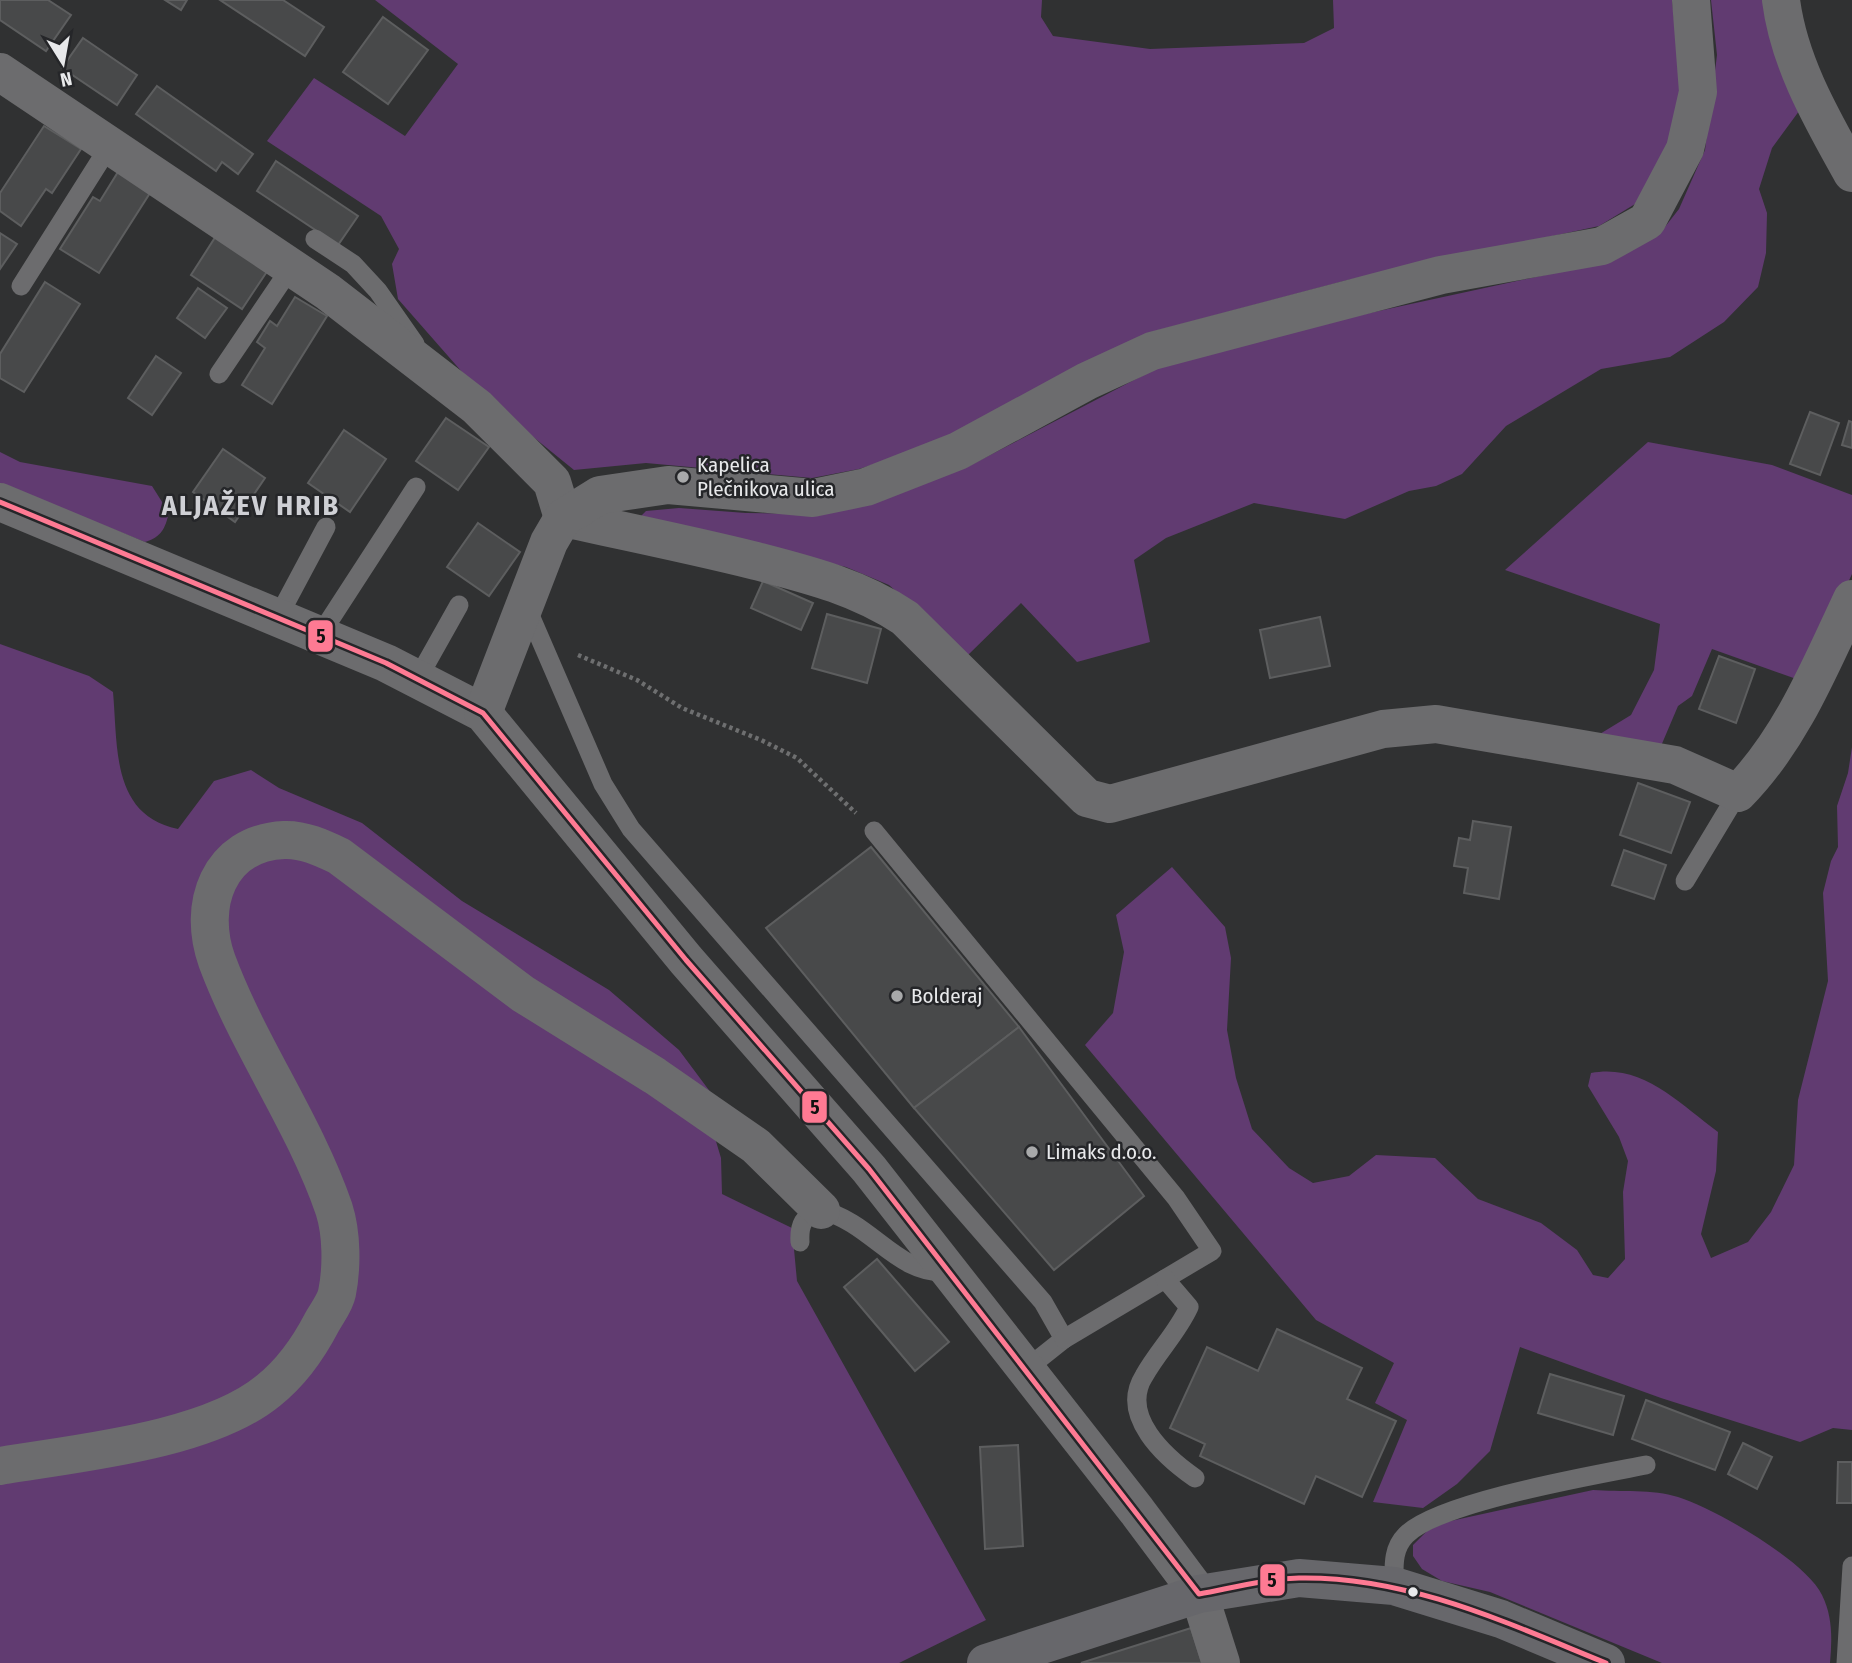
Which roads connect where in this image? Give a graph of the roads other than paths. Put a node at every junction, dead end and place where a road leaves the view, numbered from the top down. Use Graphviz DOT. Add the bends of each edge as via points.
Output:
graph roads {
  1 [pos="1691,0"];
  2 [pos="1781,0"];
  3 [pos="0,72"];
  4 [pos="110,145"];
  5 [pos="1852,173"];
  6 [pos="303,253"];
  7 [pos="20,286"];
  8 [pos="219,374"];
  9 [pos="416,487"];
  10 [pos="0,502"];
  11 [pos="563,518"];
  12 [pos="326,527"];
  13 [pos="1852,599"];
  14 [pos="524,601"];
  15 [pos="459,605"];
  16 [pos="278,617"];
  17 [pos="320,635"];
  18 [pos="418,678"];
  19 [pos="483,713"];
  20 [pos="1738,793"];
  21 [pos="874,831"];
  22 [pos="1685,881"];
  23 [pos="821,1209"];
  24 [pos="800,1242"];
  25 [pos="949,1272"];
  26 [pos="1165,1279"];
  27 [pos="1064,1339"];
  28 [pos="1025,1370"];
  29 [pos="1646,1465"];
  30 [pos="0,1466"];
  31 [pos="1195,1478"];
  32 [pos="1852,1566"];
  33 [pos="1394,1586"];
  34 [pos="1199,1594"];
  35 [pos="1600,1662"];
  36 [pos="986,1663"];
  37 [pos="1221,1663"];
  38 [pos="1846,1663"];
  1 -- 11 [label="street" via="1698,92 1685,149 1647,221 1602,246 1441,275 1152,351 958,451 866,487 813,498 668,485 600,495"];
  2 -- 5 [label="street" via="1784,24 1814,105"];
  3 -- 4 [label="street"];
  4 -- 6 [label="street"];
  4 -- 7 [label="lane"];
  6 -- 8 [label="lane"];
  6 -- 11 [label="street" via="532,458 552,482"];
  9 -- 17 [label="lane"];
  10 -- 16 [label="street"];
  11 -- 14 [label="street"];
  11 -- 20 [label="street" via="757,561 833,581 875,598 905,618 1087,798 1110,804 1384,729 1436,724 1675,765"];
  12 -- 16 [label="lane"];
  13 -- 20 [label="street" via="1810,689 1762,768"];
  14 -- 19 [label="street"];
  14 -- 27 [label="lane" via="603,784 631,829 1043,1302"];
  15 -- 18 [label="lane"];
  16 -- 17 [label="street"];
  17 -- 18 [label="street"];
  18 -- 19 [label="street"];
  19 -- 25 [label="street" via="686,960 869,1169"];
  20 -- 22 [label="lane"];
  21 -- 26 [label="lane" via="1204,1236 1212,1251"];
  23 -- 24 [label="lane" via="805,1218"];
  23 -- 25 [label="lane" via="867,1231 912,1268"];
  23 -- 30 [label="street" via="756,1146 523,994 339,856 316,845 284,840 253,847 218,878 210,901 216,958 335,1213 340,1250 337,1295 304,1355 266,1393 210,1423 112,1447"];
  25 -- 28 [label="street"];
  26 -- 27 [label="lane"];
  26 -- 31 [label="lane" via="1189,1307 1178,1331 1142,1378 1137,1406 1148,1433 1170,1461"];
  27 -- 28 [label="lane"];
  28 -- 34 [label="street"];
  29 -- 33 [label="lane" via="1429,1519 1406,1536 1395,1553"];
  32 -- 38 [label="lane"];
  33 -- 34 [label="street" via="1299,1578"];
  33 -- 35 [label="street" via="1501,1619"];
  34 -- 36 [label="street"];
  34 -- 37 [label="street"];
}
